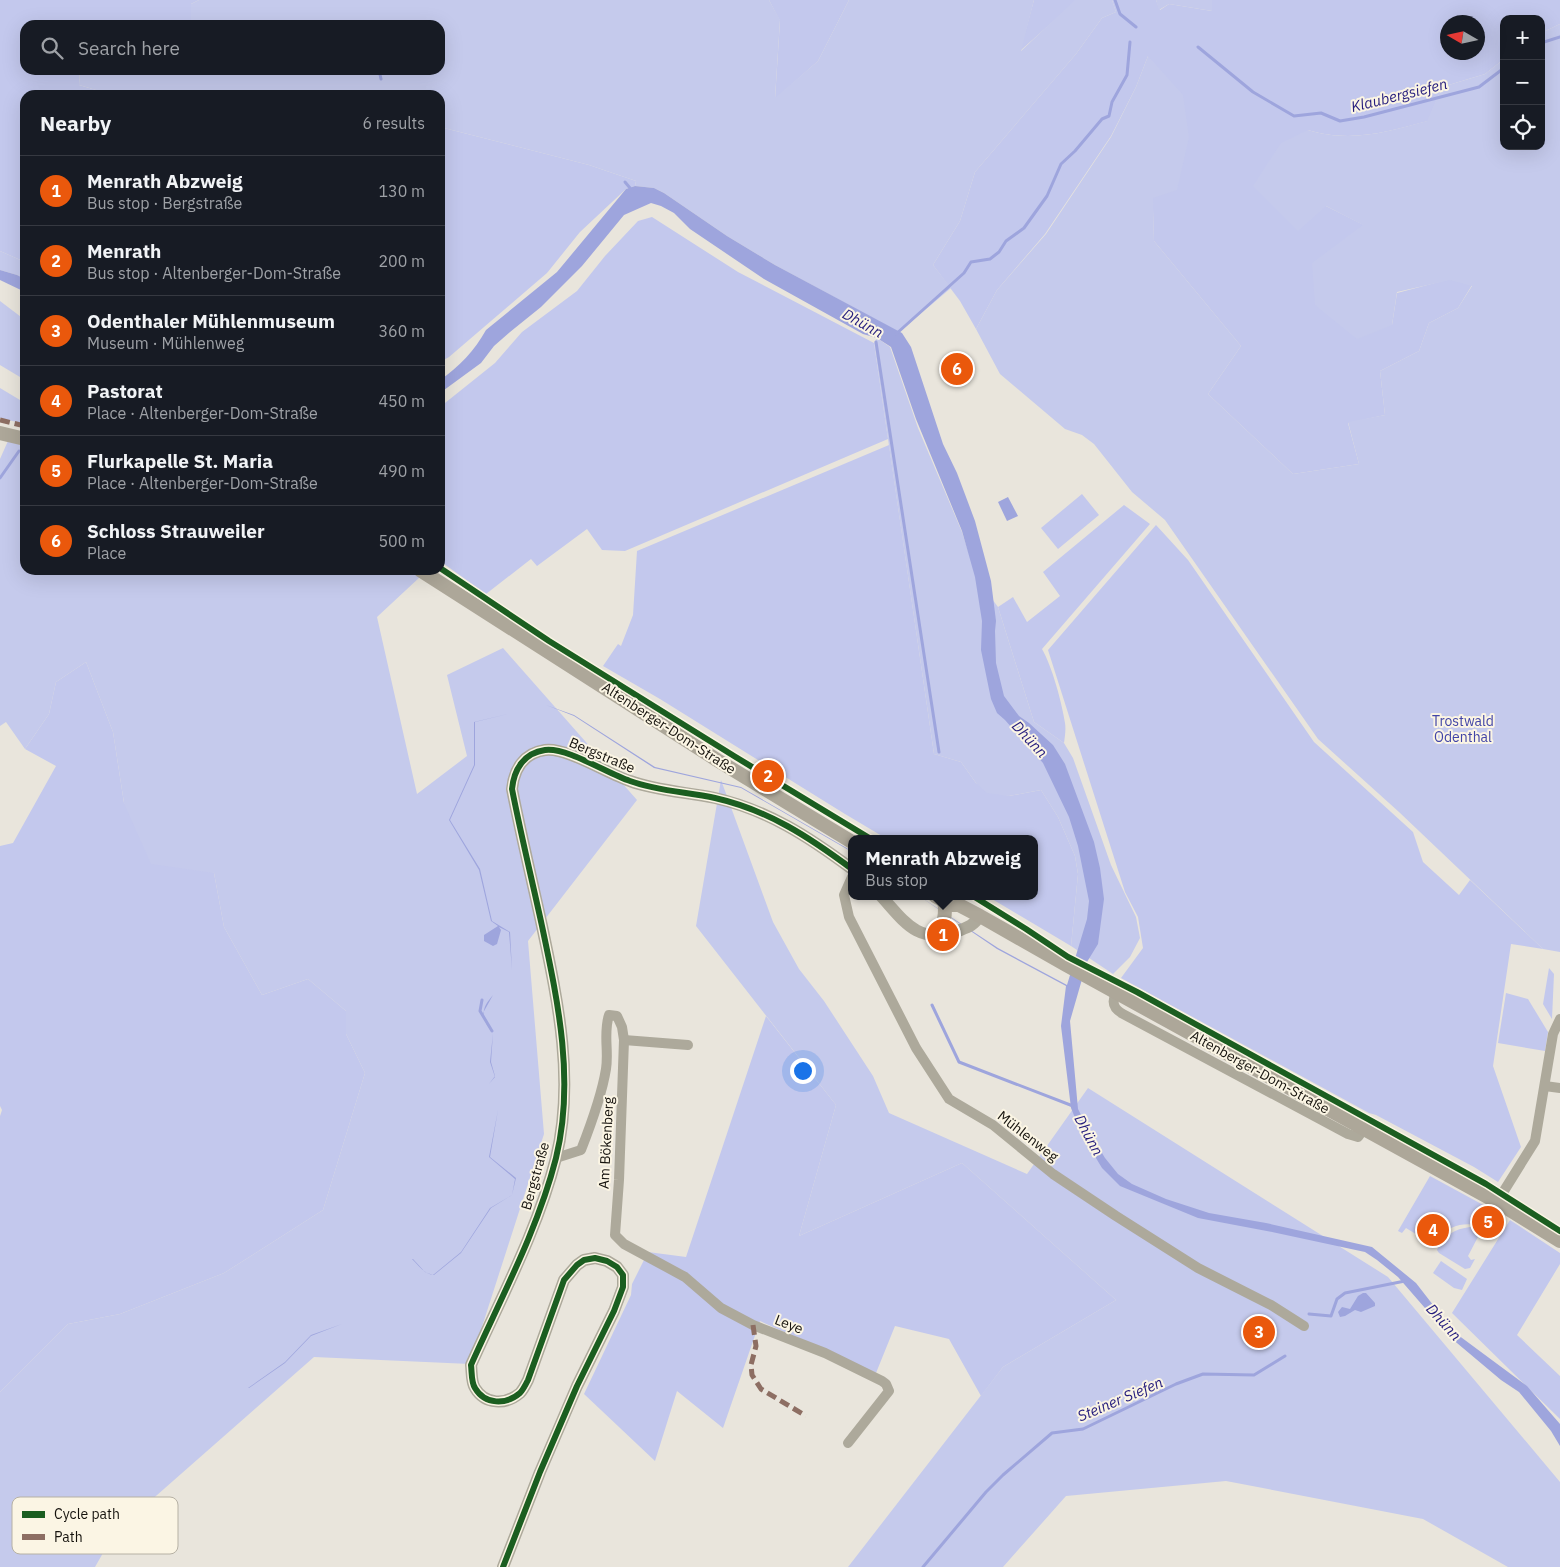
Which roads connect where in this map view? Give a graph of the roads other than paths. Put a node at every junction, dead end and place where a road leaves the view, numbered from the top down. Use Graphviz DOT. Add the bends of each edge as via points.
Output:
graph roads {
  1 [pos="0,433"];
  2 [pos="20,438"];
  3 [pos="428,575"];
  4 [pos="848,840"];
  5 [pos="848,866"];
  6 [pos="848,886"];
  7 [pos="885,900"];
  8 [pos="948,900"];
  9 [pos="980,916"];
  10 [pos="937,937"];
  11 [pos="1560,1019"];
  12 [pos="624,1040"];
  13 [pos="688,1046"];
  14 [pos="1545,1086"];
  15 [pos="1560,1088"];
  16 [pos="556,1158"];
  17 [pos="1497,1202"];
  18 [pos="1560,1240"];
  19 [pos="624,1244"];
  20 [pos="1304,1326"];
  21 [pos="848,1443"];
  22 [pos="503,1567"];
  1 -- 2 [label="main road"];
  3 -- 4 [label="main road, Altenberger-Dom-Straße" via="717,760"];
  5 -- 16 [label="street, Bergstraße" via="792,829 742,805 635,783 560,751 548,749 524,759 513,777 512,789 561,1023 564,1091"];
  6 -- 20 [label="street, Mühlenweg" via="844,895 849,917 916,1048 949,1099 993,1125 1053,1174 1116,1216 1198,1268 1271,1305"];
  7 -- 10 [label="street" via="906,924"];
  8 -- 9 [label="main road, Altenberger-Dom-Straße"];
  8 -- 10 [label="main road" via="945,921"];
  9 -- 10 [label="street" via="973,925"];
  9 -- 17 [label="main road, Altenberger-Dom-Straße"];
  11 -- 14 [label="street" via="1554,1034"];
  12 -- 13 [label="street"];
  12 -- 16 [label="street, Am Bökenberg" via="622,1026 616,1016 609,1015 606,1068 590,1127 581,1150"];
  12 -- 19 [label="street, Am Bökenberg" via="615,1235"];
  14 -- 15 [label="street"];
  14 -- 17 [label="street" via="1535,1141"];
  16 -- 22 [label="street, Bergstraße" via="536,1220 472,1365 475,1388 485,1399 496,1402 521,1392 564,1280 584,1260 595,1258 617,1267 623,1275 623,1288 540,1472"];
  17 -- 18 [label="main road, Altenberger-Dom-Straße"];
  19 -- 21 [label="street, Leye" via="686,1277 721,1308 752,1325 825,1353 886,1384 889,1391"];
}
